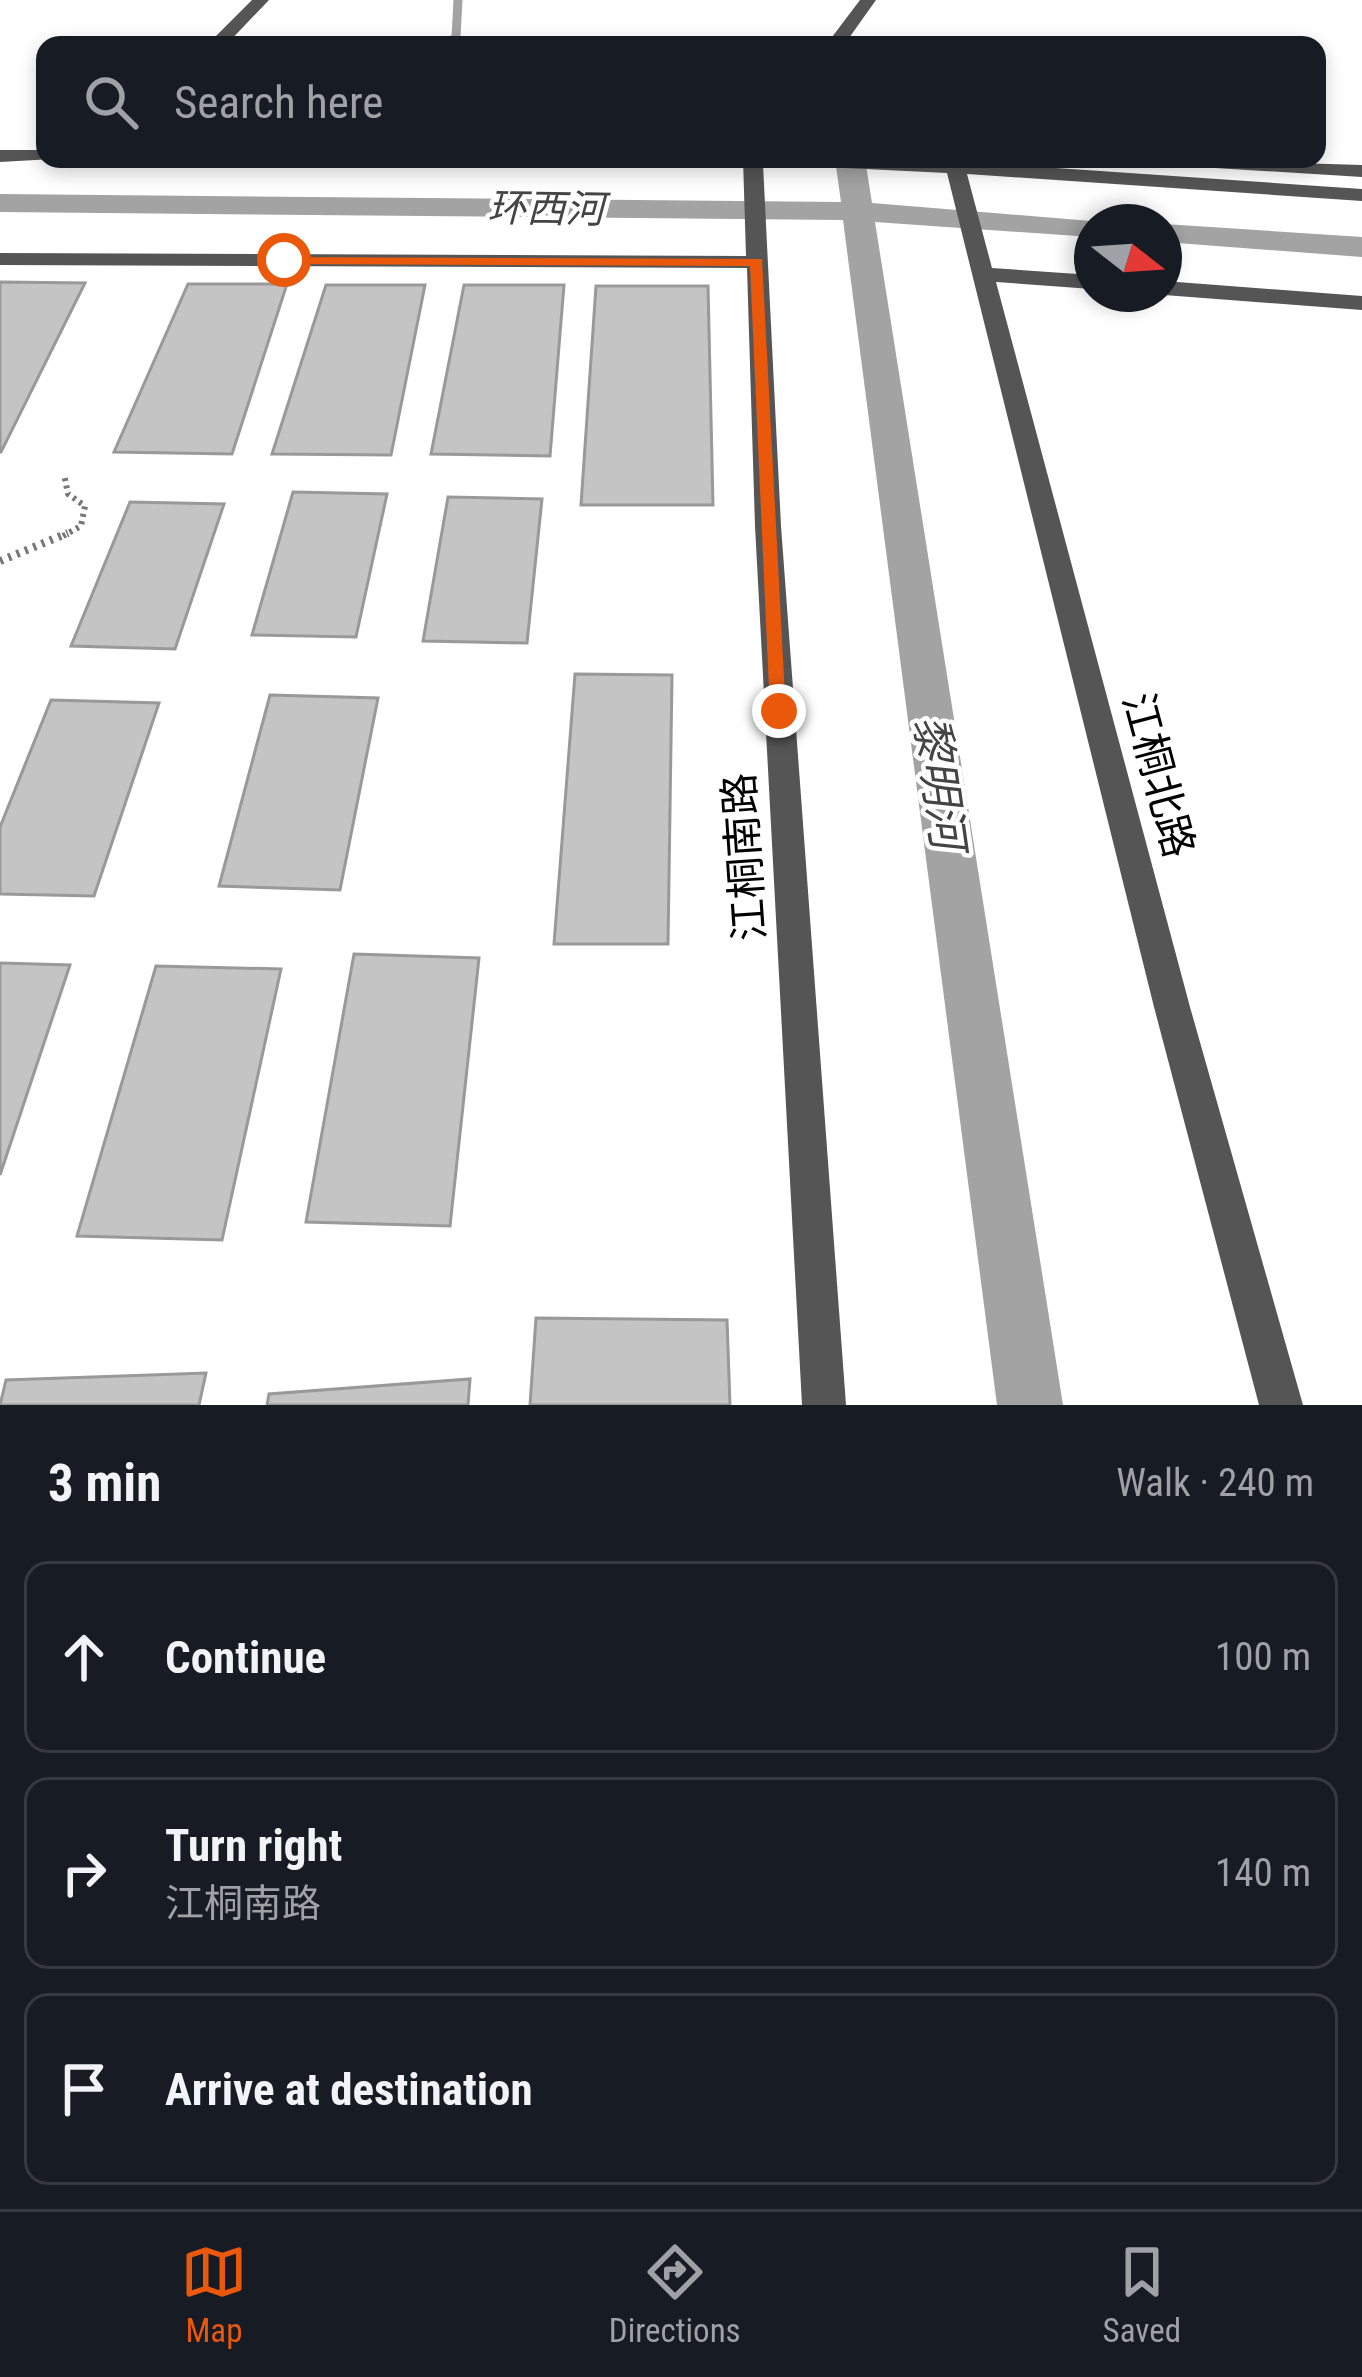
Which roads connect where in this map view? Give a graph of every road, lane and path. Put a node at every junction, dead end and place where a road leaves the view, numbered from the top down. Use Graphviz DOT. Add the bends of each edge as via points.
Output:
graph roads {
  1 [pos="261,0"];
  2 [pos="868,0"];
  3 [pos="225,36"];
  4 [pos="842,36"];
  5 [pos="0,156"];
  6 [pos="36,156"];
  7 [pos="753,168"];
  8 [pos="956,168"];
  9 [pos="983,168"];
  10 [pos="1313,168"];
  11 [pos="1362,171"];
  12 [pos="1362,195"];
  13 [pos="0,259"];
  14 [pos="757,262"];
  15 [pos="982,274"];
  16 [pos="1074,281"];
  17 [pos="1182,288"];
  18 [pos="1362,303"];
  19 [pos="64,474"];
  20 [pos="0,560"];
  21 [pos="824,1405"];
  22 [pos="1281,1405"];
  1 -- 3 [label="street"];
  2 -- 4 [label="street"];
  5 -- 6 [label="street"];
  7 -- 14 [label="street, 江桐南路"];
  8 -- 15 [label="street, 江桐北路"];
  9 -- 12 [label="street"];
  10 -- 11 [label="street"];
  13 -- 14 [label="street"];
  14 -- 21 [label="street, 江桐南路"];
  15 -- 16 [label="street"];
  15 -- 22 [label="street, 江桐北路"];
  17 -- 18 [label="street"];
  19 -- 20 [label="path" via="68,494 85,506 81,526"];
}
